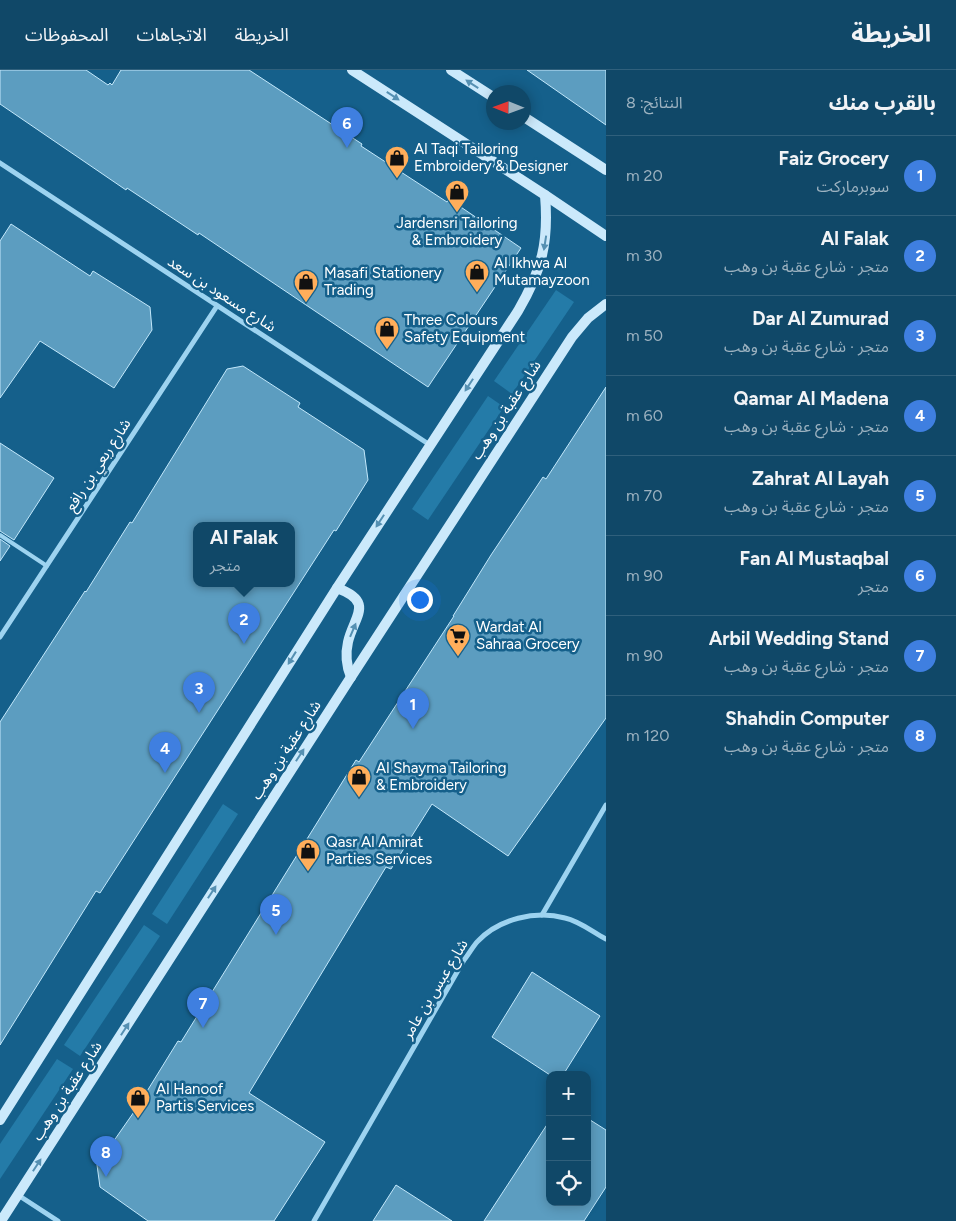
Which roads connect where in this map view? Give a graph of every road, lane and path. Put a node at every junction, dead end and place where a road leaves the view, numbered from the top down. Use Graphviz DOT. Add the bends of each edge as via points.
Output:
graph roads {
  1 [pos="352,70"];
  2 [pos="452,70"];
  3 [pos="486,92"];
  4 [pos="531,121"];
  5 [pos="0,162"];
  6 [pos="606,170"];
  7 [pos="545,195"];
  8 [pos="606,236"];
  9 [pos="606,304"];
  10 [pos="217,306"];
  11 [pos="430,446"];
  12 [pos="0,536"];
  13 [pos="47,566"];
  14 [pos="337,588"];
  15 [pos="0,637"];
  16 [pos="351,677"];
  17 [pos="606,805"];
  18 [pos="542,915"];
  19 [pos="606,939"];
  20 [pos="0,1120"];
  21 [pos="18,1194"];
  22 [pos="1,1221"];
  23 [pos="58,1221"];
  24 [pos="314,1221"];
  1 -- 7 [label="street, one-way"];
  3 -- 2 [label="street, one-way"];
  4 -- 6 [label="street"];
  5 -- 10 [label="street, شارع مسعود بن سعد"];
  7 -- 8 [label="street"];
  7 -- 11 [label="street, one-way" via="545,243 531,290"];
  9 -- 16 [label="street, شارع عقبة بن وهب" via="572,337"];
  10 -- 11 [label="street, شارع مسعود بن سعد"];
  10 -- 13 [label="street, شارع ربعي بن رافع"];
  11 -- 14 [label="street, one-way"];
  12 -- 13 [label="lane"];
  13 -- 15 [label="street, شارع ربعي بن رافع"];
  16 -- 14 [label="street, one-way" via="346,653 360,611 354,597"];
  14 -- 20 [label="street, one-way"];
  21 -- 16 [label="street, شارع عقبة بن وهب, one-way"];
  17 -- 18 [label="street"];
  18 -- 19 [label="street, شارع عبس بن عامر" via="565,918"];
  18 -- 24 [label="street, شارع عبس بن عامر" via="519,918 497,926 478,940"];
  21 -- 22 [label="street, شارع عقبة بن وهب"];
  21 -- 23 [label="street"];
}
